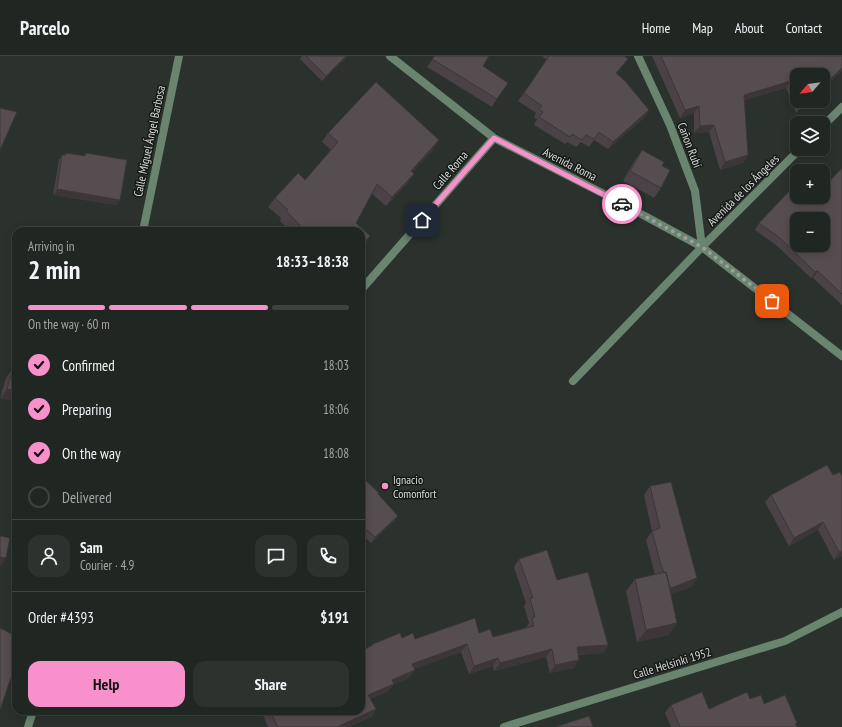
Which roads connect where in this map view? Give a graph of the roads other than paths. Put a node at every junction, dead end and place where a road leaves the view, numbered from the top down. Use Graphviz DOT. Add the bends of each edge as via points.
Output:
graph roads {
  1 [pos="179,56"];
  2 [pos="390,56"];
  3 [pos="638,56"];
  4 [pos="842,107"];
  5 [pos="830,119"];
  6 [pos="494,138"];
  7 [pos="793,156"];
  8 [pos="144,227"];
  9 [pos="702,247"];
  10 [pos="365,285"];
  11 [pos="842,356"];
  12 [pos="573,381"];
  13 [pos="842,612"];
  14 [pos="32,715"];
  15 [pos="28,727"];
  16 [pos="504,727"];
  1 -- 8 [label="street, Calle Miguel Ángel Barbosa"];
  2 -- 6 [label="street, Avenida Roma"];
  3 -- 9 [label="street, Cañon Rubí" via="670,125 695,191"];
  4 -- 5 [label="street"];
  6 -- 9 [label="street, Avenida Roma"];
  6 -- 10 [label="street, Calle Roma"];
  7 -- 9 [label="street, Avenida de los Ángeles"];
  9 -- 11 [label="street, Avenida Roma"];
  9 -- 12 [label="street, Avenida de los Ángeles"];
  13 -- 16 [label="street, Calle Helsinki 1952" via="785,641"];
  14 -- 15 [label="street"];
}
